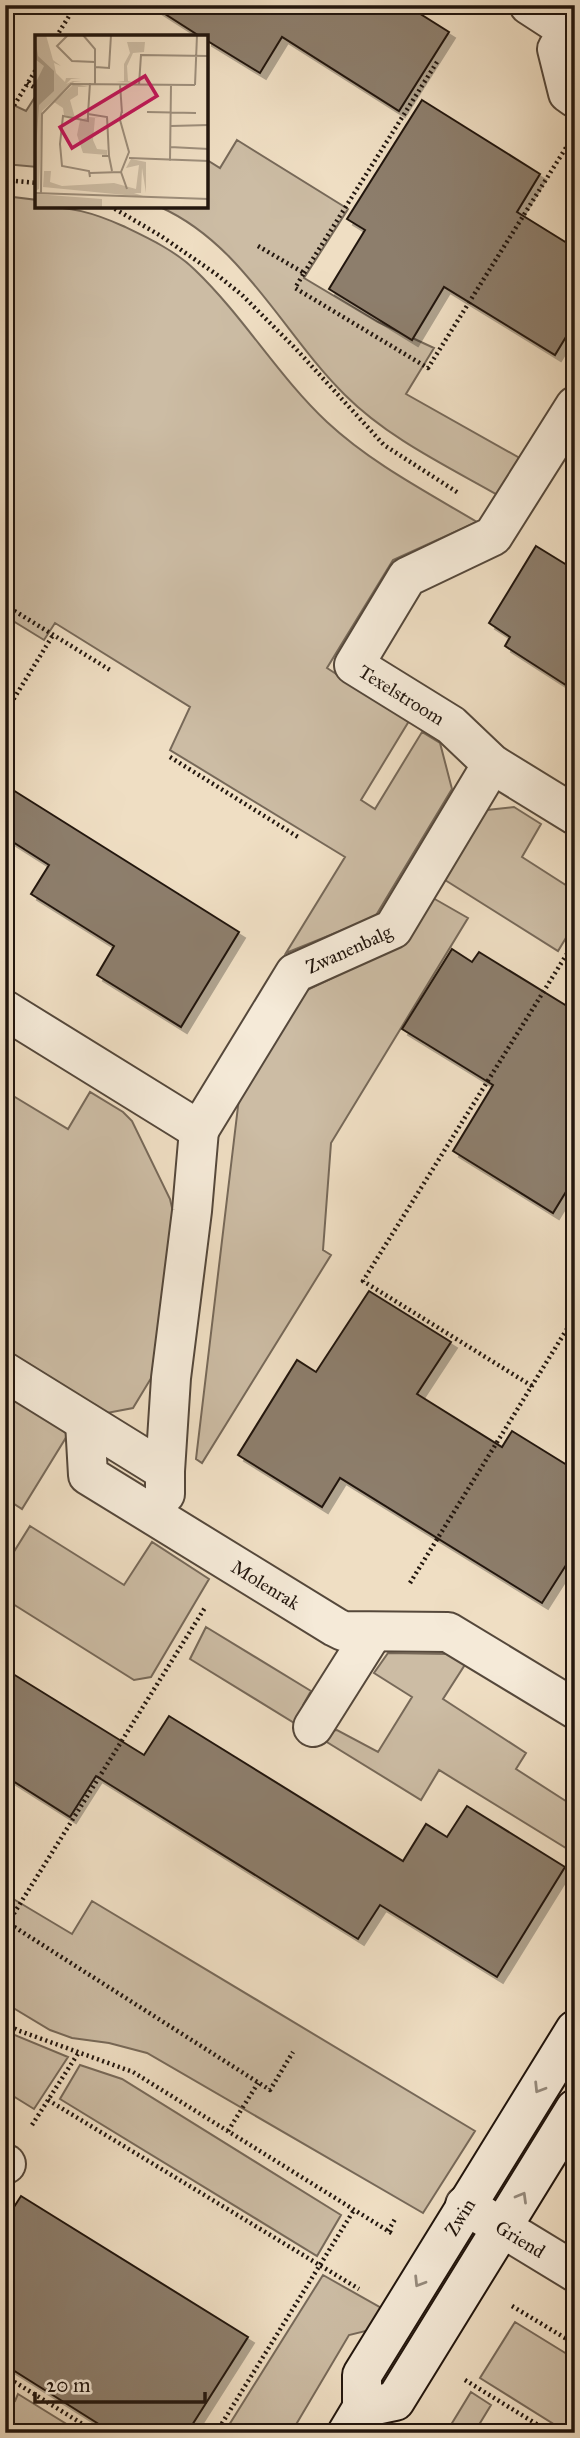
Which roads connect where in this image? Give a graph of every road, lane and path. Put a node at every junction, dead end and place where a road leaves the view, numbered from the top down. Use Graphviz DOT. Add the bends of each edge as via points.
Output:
graph roads {
  1 [pos="76,5"];
  2 [pos="529,5"];
  3 [pos="572,26"];
  4 [pos="57,35"];
  5 [pos="437,62"];
  6 [pos="35,71"];
  7 [pos="27,83"];
  8 [pos="35,88"];
  9 [pos="575,98"];
  10 [pos="5,116"];
  11 [pos="573,136"];
  12 [pos="5,180"];
  13 [pos="35,183"];
  14 [pos="113,208"];
  15 [pos="258,246"];
  16 [pos="304,273"];
  17 [pos="575,405"];
  18 [pos="463,496"];
  19 [pos="5,605"];
  20 [pos="54,635"];
  21 [pos="110,670"];
  22 [pos="5,713"];
  23 [pos="170,757"];
  24 [pos="492,764"];
  25 [pos="575,815"];
  26 [pos="298,837"];
  27 [pos="575,941"];
  28 [pos="5,1010"];
  29 [pos="199,1130"];
  30 [pos="575,1316"];
  31 [pos="5,1372"];
  32 [pos="532,1386"];
  33 [pos="85,1422"];
  34 [pos="165,1471"];
  35 [pos="165,1523"];
  36 [pos="419,1568"];
  37 [pos="206,1605"];
  38 [pos="373,1632"];
  39 [pos="575,1710"];
  40 [pos="313,1727"];
  41 [pos="7,1922"];
  42 [pos="5,2023"];
  43 [pos="575,2030"];
  44 [pos="79,2052"];
  45 [pos="293,2052"];
  46 [pos="258,2082"];
  47 [pos="48,2100"];
  48 [pos="575,2109"];
  49 [pos="30,2128"];
  50 [pos="228,2131"];
  51 [pos="466,2205"];
  52 [pos="354,2210"];
  53 [pos="396,2219"];
  54 [pos="503,2229"];
  55 [pos="321,2266"];
  56 [pos="575,2272"];
  57 [pos="367,2294"];
  58 [pos="510,2305"];
  59 [pos="575,2344"];
  60 [pos="5,2376"];
  61 [pos="461,2377"];
  62 [pos="355,2420"];
  63 [pos="97,2433"];
  64 [pos="216,2433"];
  65 [pos="551,2433"];
  1 -- 4 [label="path"];
  2 -- 3 [label="street"];
  3 -- 9 [label="street" via="557,49 568,93"];
  5 -- 16 [label="path"];
  6 -- 7 [label="path"];
  7 -- 8 [label="path"];
  7 -- 10 [label="path"];
  11 -- 16 [label="path" via="428,368 295,288"];
  12 -- 13 [label="path"];
  14 -- 18 [label="path" via="242,295 384,444"];
  15 -- 16 [label="path"];
  17 -- 24 [label="street, Texelstroom" via="493,536 407,577 354,665 451,725"];
  19 -- 20 [label="path"];
  20 -- 21 [label="path"];
  20 -- 22 [label="path"];
  23 -- 26 [label="path"];
  24 -- 25 [label="street"];
  24 -- 29 [label="street, Zwanenbalg" via="393,929 295,973"];
  27 -- 32 [label="path" via="363,1281"];
  28 -- 29 [label="street"];
  29 -- 34 [label="street, Zwanenbalg"];
  30 -- 32 [label="path"];
  31 -- 33 [label="street"];
  32 -- 36 [label="path"];
  33 -- 34 [label="street"];
  33 -- 35 [label="street, Molenrak" via="88,1475"];
  34 -- 35 [label="street"];
  35 -- 38 [label="street, Molenrak" via="335,1627"];
  37 -- 41 [label="path"];
  38 -- 39 [label="street, Molenrak" via="448,1632"];
  38 -- 40 [label="street"];
  41 -- 46 [label="path"];
  42 -- 44 [label="path"];
  43 -- 51 [label="street, Zwin, one-way"];
  44 -- 47 [label="path"];
  44 -- 50 [label="path" via="133,2072"];
  45 -- 46 [label="path" via="270,2090"];
  46 -- 50 [label="path"];
  47 -- 49 [label="path"];
  47 -- 55 [label="path"];
  54 -- 48 [label="street, Zwin, one-way"];
  50 -- 52 [label="path"];
  51 -- 54 [label="street, Griend"];
  51 -- 62 [label="street, Zwin, one-way" via="362,2375"];
  52 -- 53 [label="path" via="388,2231"];
  52 -- 55 [label="path"];
  54 -- 56 [label="street, Griend"];
  54 -- 62 [label="street, Zwin" via="395,2401"];
  55 -- 57 [label="path"];
  55 -- 64 [label="path"];
  58 -- 59 [label="path"];
  60 -- 63 [label="path"];
  61 -- 65 [label="path"];
}
